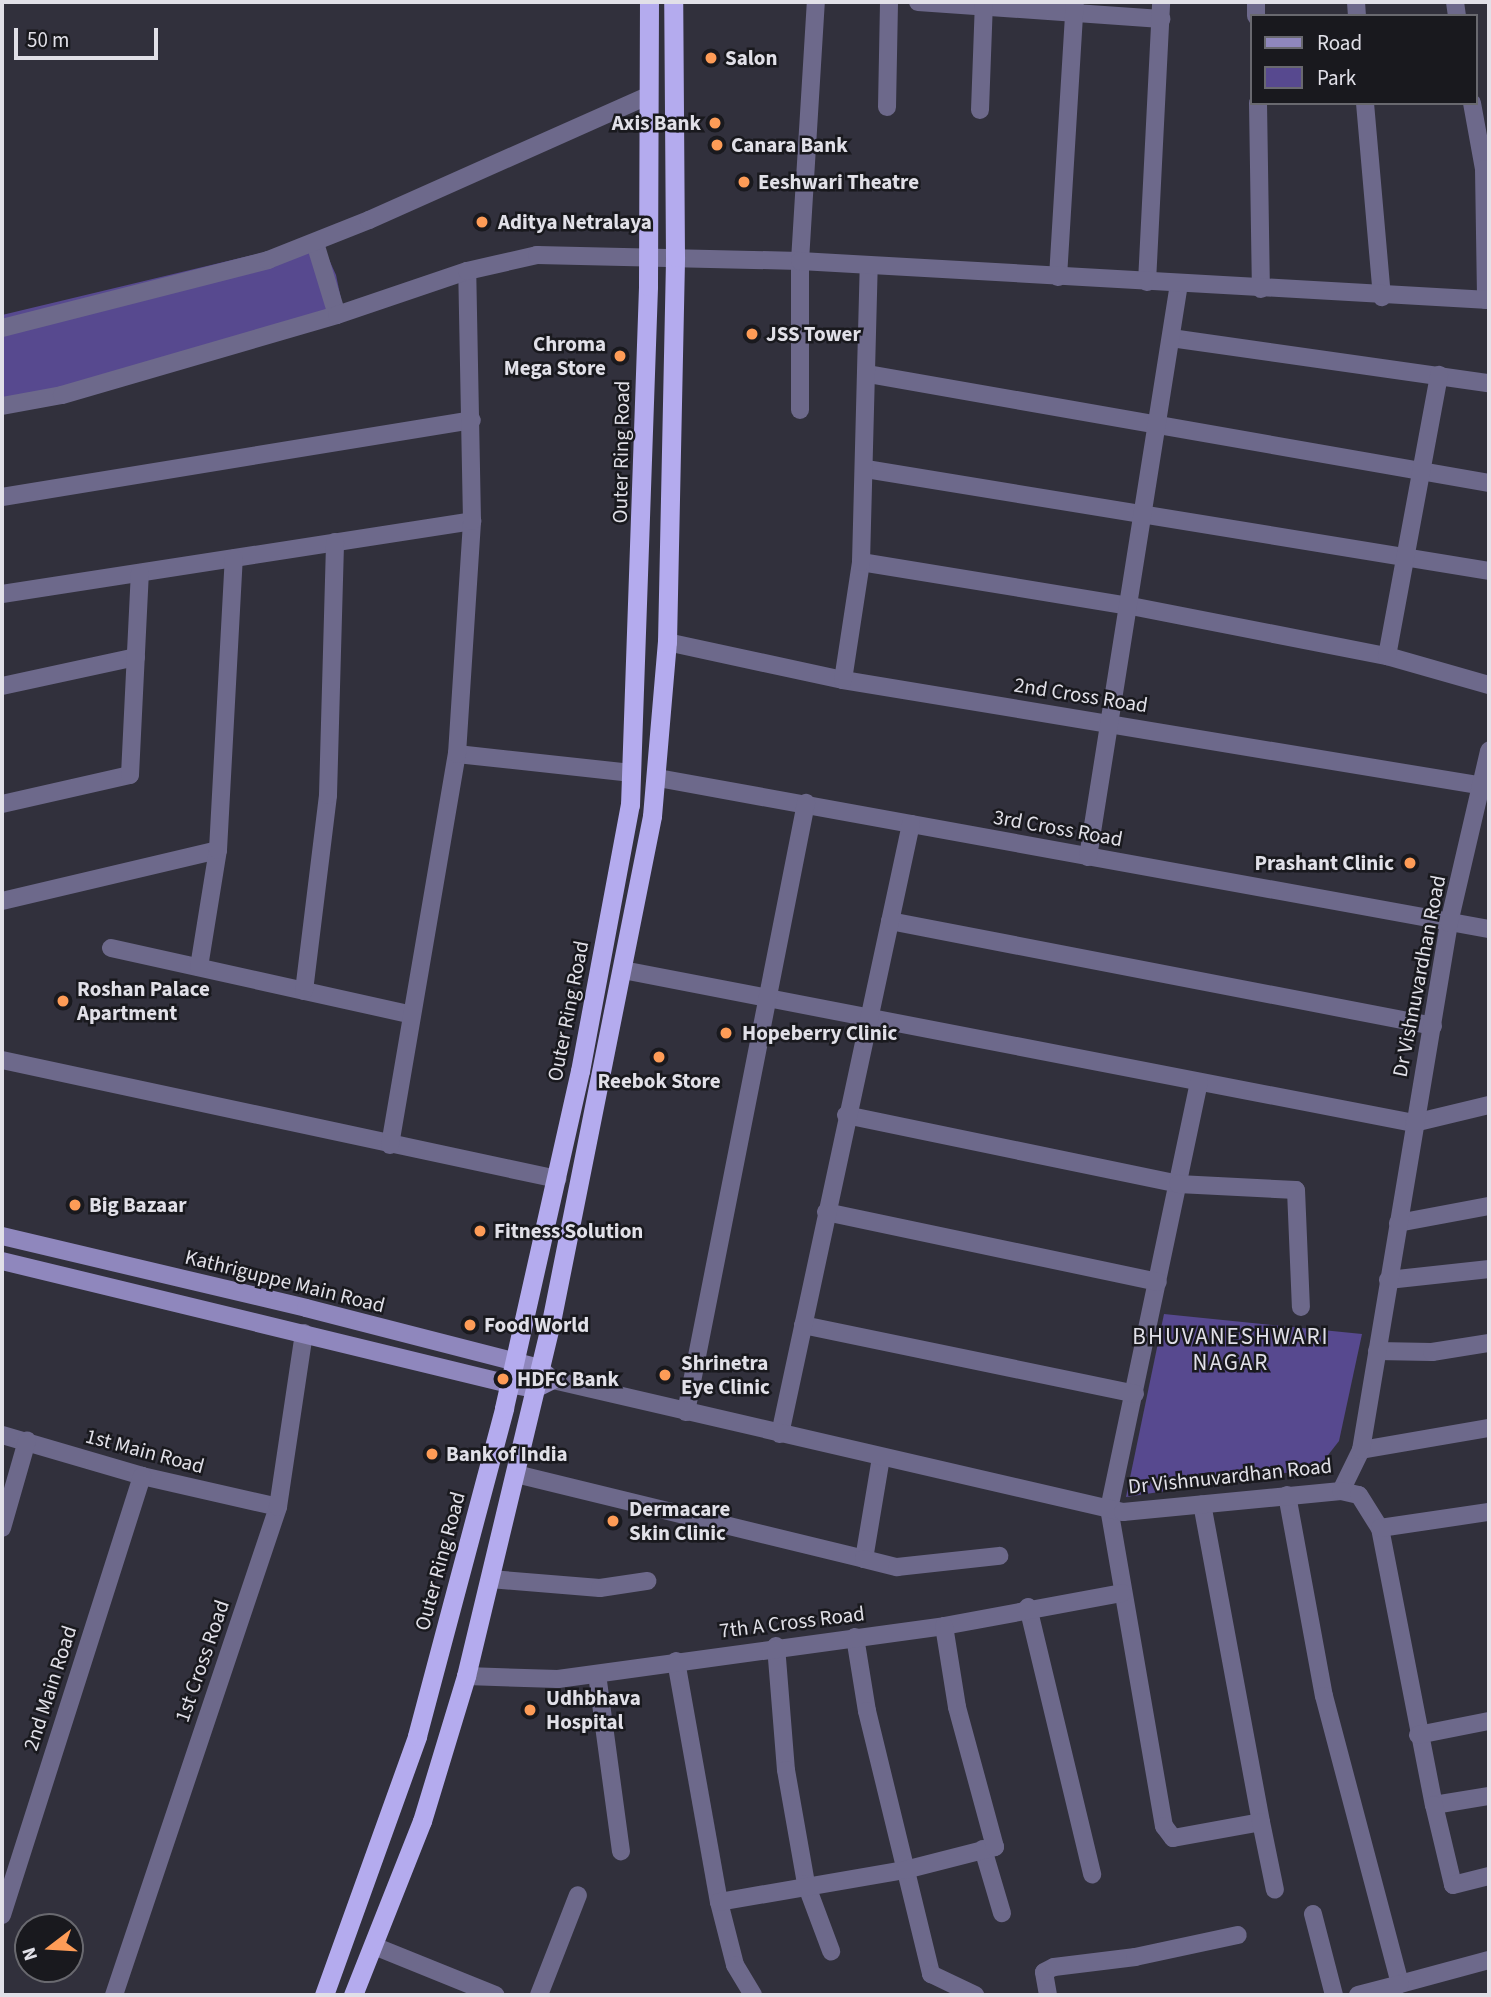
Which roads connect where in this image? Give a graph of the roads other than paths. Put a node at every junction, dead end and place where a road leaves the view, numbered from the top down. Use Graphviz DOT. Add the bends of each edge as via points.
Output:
graph roads {
  1 [pos="649,2"];
  2 [pos="673,2"];
  3 [pos="816,2"];
  4 [pos="889,2"];
  5 [pos="918,2"];
  6 [pos="984,5"];
  7 [pos="1075,8"];
  8 [pos="1161,10"];
  9 [pos="647,96"];
  10 [pos="1258,105"];
  11 [pos="1365,105"];
  12 [pos="1472,105"];
  13 [pos="887,107"];
  14 [pos="980,110"];
  15 [pos="314,243"];
  16 [pos="648,256"];
  17 [pos="675,257"];
  18 [pos="800,261"];
  19 [pos="869,265"];
  20 [pos="467,271"];
  21 [pos="1058,277"];
  22 [pos="1147,282"];
  23 [pos="1179,284"];
  24 [pos="1261,289"];
  25 [pos="1382,297"];
  26 [pos="1488,300"];
  27 [pos="337,315"];
  28 [pos="2,328"];
  29 [pos="1171,338"];
  30 [pos="869,374"];
  31 [pos="1439,375"];
  32 [pos="1489,383"];
  33 [pos="2,406"];
  34 [pos="800,410"];
  35 [pos="472,420"];
  36 [pos="1157,425"];
  37 [pos="866,468"];
  38 [pos="1422,470"];
  39 [pos="1489,483"];
  40 [pos="2,497"];
  41 [pos="1143,513"];
  42 [pos="472,521"];
  43 [pos="335,542"];
  44 [pos="234,558"];
  45 [pos="1408,560"];
  46 [pos="861,562"];
  47 [pos="1489,571"];
  48 [pos="140,573"];
  49 [pos="2,594"];
  50 [pos="1131,606"];
  51 [pos="667,642"];
  52 [pos="1387,656"];
  53 [pos="136,657"];
  54 [pos="843,680"];
  55 [pos="1489,685"];
  56 [pos="2,686"];
  57 [pos="1110,723"];
  58 [pos="1489,751"];
  59 [pos="457,754"];
  60 [pos="632,773"];
  61 [pos="658,778"];
  62 [pos="1485,786"];
  63 [pos="806,803"];
  64 [pos="2,804"];
  65 [pos="911,824"];
  66 [pos="218,850"];
  67 [pos="1088,857"];
  68 [pos="2,901"];
  69 [pos="890,921"];
  70 [pos="1449,923"];
  71 [pos="1489,929"];
  72 [pos="111,948"];
  73 [pos="199,967"];
  74 [pos="623,970"];
  75 [pos="304,991"];
  76 [pos="766,1001"];
  77 [pos="412,1015"];
  78 [pos="868,1019"];
  79 [pos="1433,1027"];
  80 [pos="2,1060"];
  81 [pos="1199,1082"];
  82 [pos="1489,1105"];
  83 [pos="846,1115"];
  84 [pos="1414,1122"];
  85 [pos="390,1145"];
  86 [pos="557,1179"];
  87 [pos="1178,1184"];
  88 [pos="1489,1206"];
  89 [pos="826,1212"];
  90 [pos="1398,1223"];
  91 [pos="2,1236"];
  92 [pos="2,1261"];
  93 [pos="1489,1269"];
  94 [pos="1388,1280"];
  95 [pos="1158,1282"];
  96 [pos="1301,1307"];
  97 [pos="803,1325"];
  98 [pos="304,1333"];
  99 [pos="1489,1343"];
  100 [pos="1377,1351"];
  101 [pos="513,1362"];
  102 [pos="546,1374"];
  103 [pos="509,1384"];
  104 [pos="535,1389"];
  105 [pos="1135,1394"];
  106 [pos="686,1412"];
  107 [pos="1489,1428"];
  108 [pos="780,1434"];
  109 [pos="2,1435"];
  110 [pos="27,1441"];
  111 [pos="1360,1450"];
  112 [pos="881,1457"];
  113 [pos="516,1474"];
  114 [pos="142,1476"];
  115 [pos="1341,1491"];
  116 [pos="1287,1495"];
  117 [pos="1202,1504"];
  118 [pos="278,1507"];
  119 [pos="1109,1508"];
  120 [pos="1489,1512"];
  121 [pos="2,1528"];
  122 [pos="1380,1528"];
  123 [pos="999,1556"];
  124 [pos="864,1559"];
  125 [pos="490,1579"];
  126 [pos="647,1581"];
  127 [pos="1122,1594"];
  128 [pos="1028,1607"];
  129 [pos="944,1626"];
  130 [pos="855,1637"];
  131 [pos="776,1646"];
  132 [pos="676,1661"];
  133 [pos="597,1674"];
  134 [pos="466,1676"];
  135 [pos="1489,1721"];
  136 [pos="1418,1735"];
  137 [pos="1489,1796"];
  138 [pos="1434,1805"];
  139 [pos="1261,1822"];
  140 [pos="983,1849"];
  141 [pos="621,1851"];
  142 [pos="905,1870"];
  143 [pos="1092,1874"];
  144 [pos="1489,1876"];
  145 [pos="806,1884"];
  146 [pos="1275,1890"];
  147 [pos="578,1895"];
  148 [pos="719,1902"];
  149 [pos="1002,1913"];
  150 [pos="1313,1914"];
  151 [pos="2,1915"];
  152 [pos="1238,1935"];
  153 [pos="374,1946"];
  154 [pos="831,1951"];
  155 [pos="1489,1960"];
  156 [pos="1400,1984"];
  157 [pos="114,1995"];
  158 [pos="324,1995"];
  159 [pos="354,1995"];
  160 [pos="495,1995"];
  161 [pos="539,1995"];
  162 [pos="753,1995"];
  163 [pos="975,1995"];
  164 [pos="1048,1995"];
  165 [pos="1334,1995"];
  166 [pos="1358,1995"];
  1 -- 9 [label="highway, Outer Ring Road"];
  2 -- 17 [label="highway"];
  3 -- 18 [label="street"];
  4 -- 13 [label="street"];
  5 -- 6 [label="street"];
  6 -- 7 [label="street"];
  6 -- 14 [label="street"];
  7 -- 8 [label="street"];
  7 -- 21 [label="street"];
  8 -- 22 [label="street"];
  9 -- 15 [label="street"];
  9 -- 16 [label="highway, Outer Ring Road"];
  10 -- 24 [label="street"];
  11 -- 25 [label="street"];
  12 -- 26 [label="street" via="1484,169"];
  15 -- 27 [label="street"];
  15 -- 28 [label="street" via="268,260"];
  16 -- 17 [label="street"];
  16 -- 20 [label="street" via="537,255"];
  16 -- 60 [label="highway, Outer Ring Road"];
  17 -- 18 [label="street"];
  17 -- 51 [label="highway"];
  18 -- 19 [label="street"];
  18 -- 34 [label="street"];
  19 -- 21 [label="street"];
  19 -- 30 [label="street"];
  20 -- 27 [label="street"];
  20 -- 35 [label="street"];
  21 -- 22 [label="street"];
  22 -- 23 [label="street"];
  23 -- 24 [label="street"];
  23 -- 29 [label="street"];
  24 -- 25 [label="street"];
  25 -- 26 [label="street"];
  27 -- 33 [label="street" via="62,395"];
  29 -- 31 [label="street"];
  29 -- 36 [label="street"];
  30 -- 36 [label="street"];
  30 -- 37 [label="street"];
  31 -- 32 [label="street"];
  31 -- 38 [label="street"];
  35 -- 40 [label="street"];
  35 -- 42 [label="street"];
  36 -- 38 [label="street"];
  36 -- 41 [label="street"];
  37 -- 41 [label="street"];
  37 -- 46 [label="street"];
  38 -- 39 [label="street"];
  38 -- 45 [label="street"];
  41 -- 45 [label="street"];
  41 -- 50 [label="street"];
  42 -- 43 [label="street"];
  42 -- 59 [label="street"];
  43 -- 44 [label="street"];
  43 -- 75 [label="street" via="328,796"];
  44 -- 48 [label="street"];
  44 -- 66 [label="street"];
  45 -- 47 [label="street"];
  45 -- 52 [label="street"];
  46 -- 50 [label="street"];
  46 -- 54 [label="street"];
  48 -- 49 [label="street"];
  48 -- 53 [label="street"];
  50 -- 52 [label="street"];
  50 -- 57 [label="street"];
  51 -- 54 [label="street, 2nd Cross Road"];
  51 -- 61 [label="highway"];
  52 -- 55 [label="street"];
  53 -- 56 [label="street"];
  53 -- 64 [label="street" via="130,775"];
  54 -- 57 [label="street, 2nd Cross Road"];
  57 -- 62 [label="street, 2nd Cross Road"];
  57 -- 67 [label="street"];
  58 -- 62 [label="street, Dr Vishnuvardhan Road"];
  59 -- 60 [label="street"];
  59 -- 77 [label="street"];
  60 -- 86 [label="highway, Outer Ring Road" via="631,805"];
  61 -- 63 [label="street, 3rd Cross Road"];
  61 -- 74 [label="highway"];
  62 -- 70 [label="street, Dr Vishnuvardhan Road"];
  63 -- 65 [label="street, 3rd Cross Road"];
  63 -- 76 [label="street"];
  65 -- 67 [label="street, 3rd Cross Road"];
  65 -- 69 [label="street"];
  66 -- 68 [label="street"];
  66 -- 73 [label="street"];
  67 -- 70 [label="street, 3rd Cross Road"];
  69 -- 78 [label="street"];
  69 -- 79 [label="street"];
  70 -- 71 [label="street, 3rd Cross Road"];
  70 -- 79 [label="street, Dr Vishnuvardhan Road"];
  72 -- 73 [label="street"];
  73 -- 75 [label="street"];
  74 -- 76 [label="street"];
  74 -- 102 [label="highway"];
  75 -- 77 [label="street"];
  76 -- 78 [label="street"];
  76 -- 106 [label="street"];
  77 -- 85 [label="street"];
  78 -- 81 [label="street"];
  78 -- 83 [label="street"];
  79 -- 84 [label="street, Dr Vishnuvardhan Road"];
  80 -- 85 [label="street"];
  81 -- 84 [label="street"];
  81 -- 87 [label="street"];
  82 -- 84 [label="street"];
  83 -- 87 [label="street"];
  83 -- 89 [label="street"];
  84 -- 90 [label="street, Dr Vishnuvardhan Road"];
  85 -- 86 [label="street"];
  86 -- 101 [label="highway, Outer Ring Road"];
  87 -- 95 [label="street"];
  87 -- 96 [label="street" via="1296,1190"];
  88 -- 90 [label="street"];
  89 -- 95 [label="street"];
  89 -- 97 [label="street"];
  90 -- 94 [label="street, Dr Vishnuvardhan Road"];
  91 -- 101 [label="main road, Kathriguppe Main Road"];
  92 -- 98 [label="main road"];
  93 -- 94 [label="street"];
  94 -- 100 [label="street, Dr Vishnuvardhan Road"];
  95 -- 105 [label="street"];
  97 -- 105 [label="street"];
  97 -- 108 [label="street"];
  98 -- 103 [label="main road"];
  98 -- 118 [label="street, 1st Cross Road"];
  99 -- 100 [label="street" via="1432,1352"];
  100 -- 111 [label="street, Dr Vishnuvardhan Road"];
  101 -- 102 [label="main road, Kathriguppe Main Road"];
  101 -- 103 [label="highway, Outer Ring Road"];
  102 -- 104 [label="highway"];
  102 -- 106 [label="street, Dr Vishnuvardhan Road"];
  103 -- 104 [label="main road"];
  103 -- 158 [label="highway, Outer Ring Road" via="417,1736"];
  104 -- 113 [label="highway"];
  105 -- 119 [label="street"];
  106 -- 108 [label="street, Dr Vishnuvardhan Road"];
  107 -- 111 [label="street"];
  108 -- 112 [label="street, Dr Vishnuvardhan Road"];
  109 -- 110 [label="street, 1st Main Road"];
  110 -- 114 [label="street, 1st Main Road"];
  110 -- 121 [label="street"];
  111 -- 115 [label="street, Dr Vishnuvardhan Road"];
  112 -- 119 [label="street, Dr Vishnuvardhan Road"];
  112 -- 124 [label="street"];
  113 -- 124 [label="street"];
  113 -- 125 [label="highway"];
  114 -- 118 [label="street, 1st Main Road"];
  114 -- 151 [label="street, 2nd Main Road"];
  115 -- 116 [label="street, Dr Vishnuvardhan Road"];
  115 -- 122 [label="street" via="1359,1495"];
  116 -- 117 [label="street, Dr Vishnuvardhan Road"];
  116 -- 156 [label="street" via="1324,1696"];
  117 -- 119 [label="street, Dr Vishnuvardhan Road" via="1123,1511"];
  117 -- 139 [label="street"];
  118 -- 157 [label="street, 1st Cross Road"];
  119 -- 127 [label="street"];
  120 -- 122 [label="street"];
  122 -- 136 [label="street"];
  123 -- 124 [label="street" via="897,1567"];
  125 -- 126 [label="street" via="600,1588"];
  125 -- 134 [label="highway"];
  127 -- 128 [label="street, 7th A Cross Road"];
  127 -- 139 [label="street" via="1164,1826 1173,1838"];
  128 -- 129 [label="street, 7th A Cross Road"];
  128 -- 143 [label="street"];
  129 -- 130 [label="street, 7th A Cross Road"];
  129 -- 140 [label="street" via="957,1707 995,1847"];
  130 -- 131 [label="street, 7th A Cross Road"];
  130 -- 142 [label="street"];
  131 -- 132 [label="street, 7th A Cross Road"];
  131 -- 145 [label="street" via="786,1770"];
  132 -- 133 [label="street, 7th A Cross Road"];
  132 -- 148 [label="street"];
  133 -- 134 [label="street, 7th A Cross Road" via="534,1679"];
  133 -- 141 [label="street"];
  134 -- 153 [label="highway" via="422,1821"];
  135 -- 136 [label="street"];
  136 -- 138 [label="street"];
  137 -- 138 [label="street"];
  138 -- 144 [label="street" via="1453,1885"];
  139 -- 146 [label="street"];
  140 -- 142 [label="street"];
  140 -- 149 [label="street"];
  142 -- 145 [label="street"];
  142 -- 163 [label="street" via="931,1974"];
  145 -- 148 [label="street"];
  145 -- 154 [label="street"];
  147 -- 161 [label="street"];
  148 -- 162 [label="street" via="735,1965"];
  150 -- 165 [label="street"];
  152 -- 164 [label="street" via="1135,1957 1054,1967 1044,1972"];
  153 -- 159 [label="highway"];
  153 -- 160 [label="street"];
  155 -- 156 [label="street"];
  156 -- 166 [label="street"];
}
